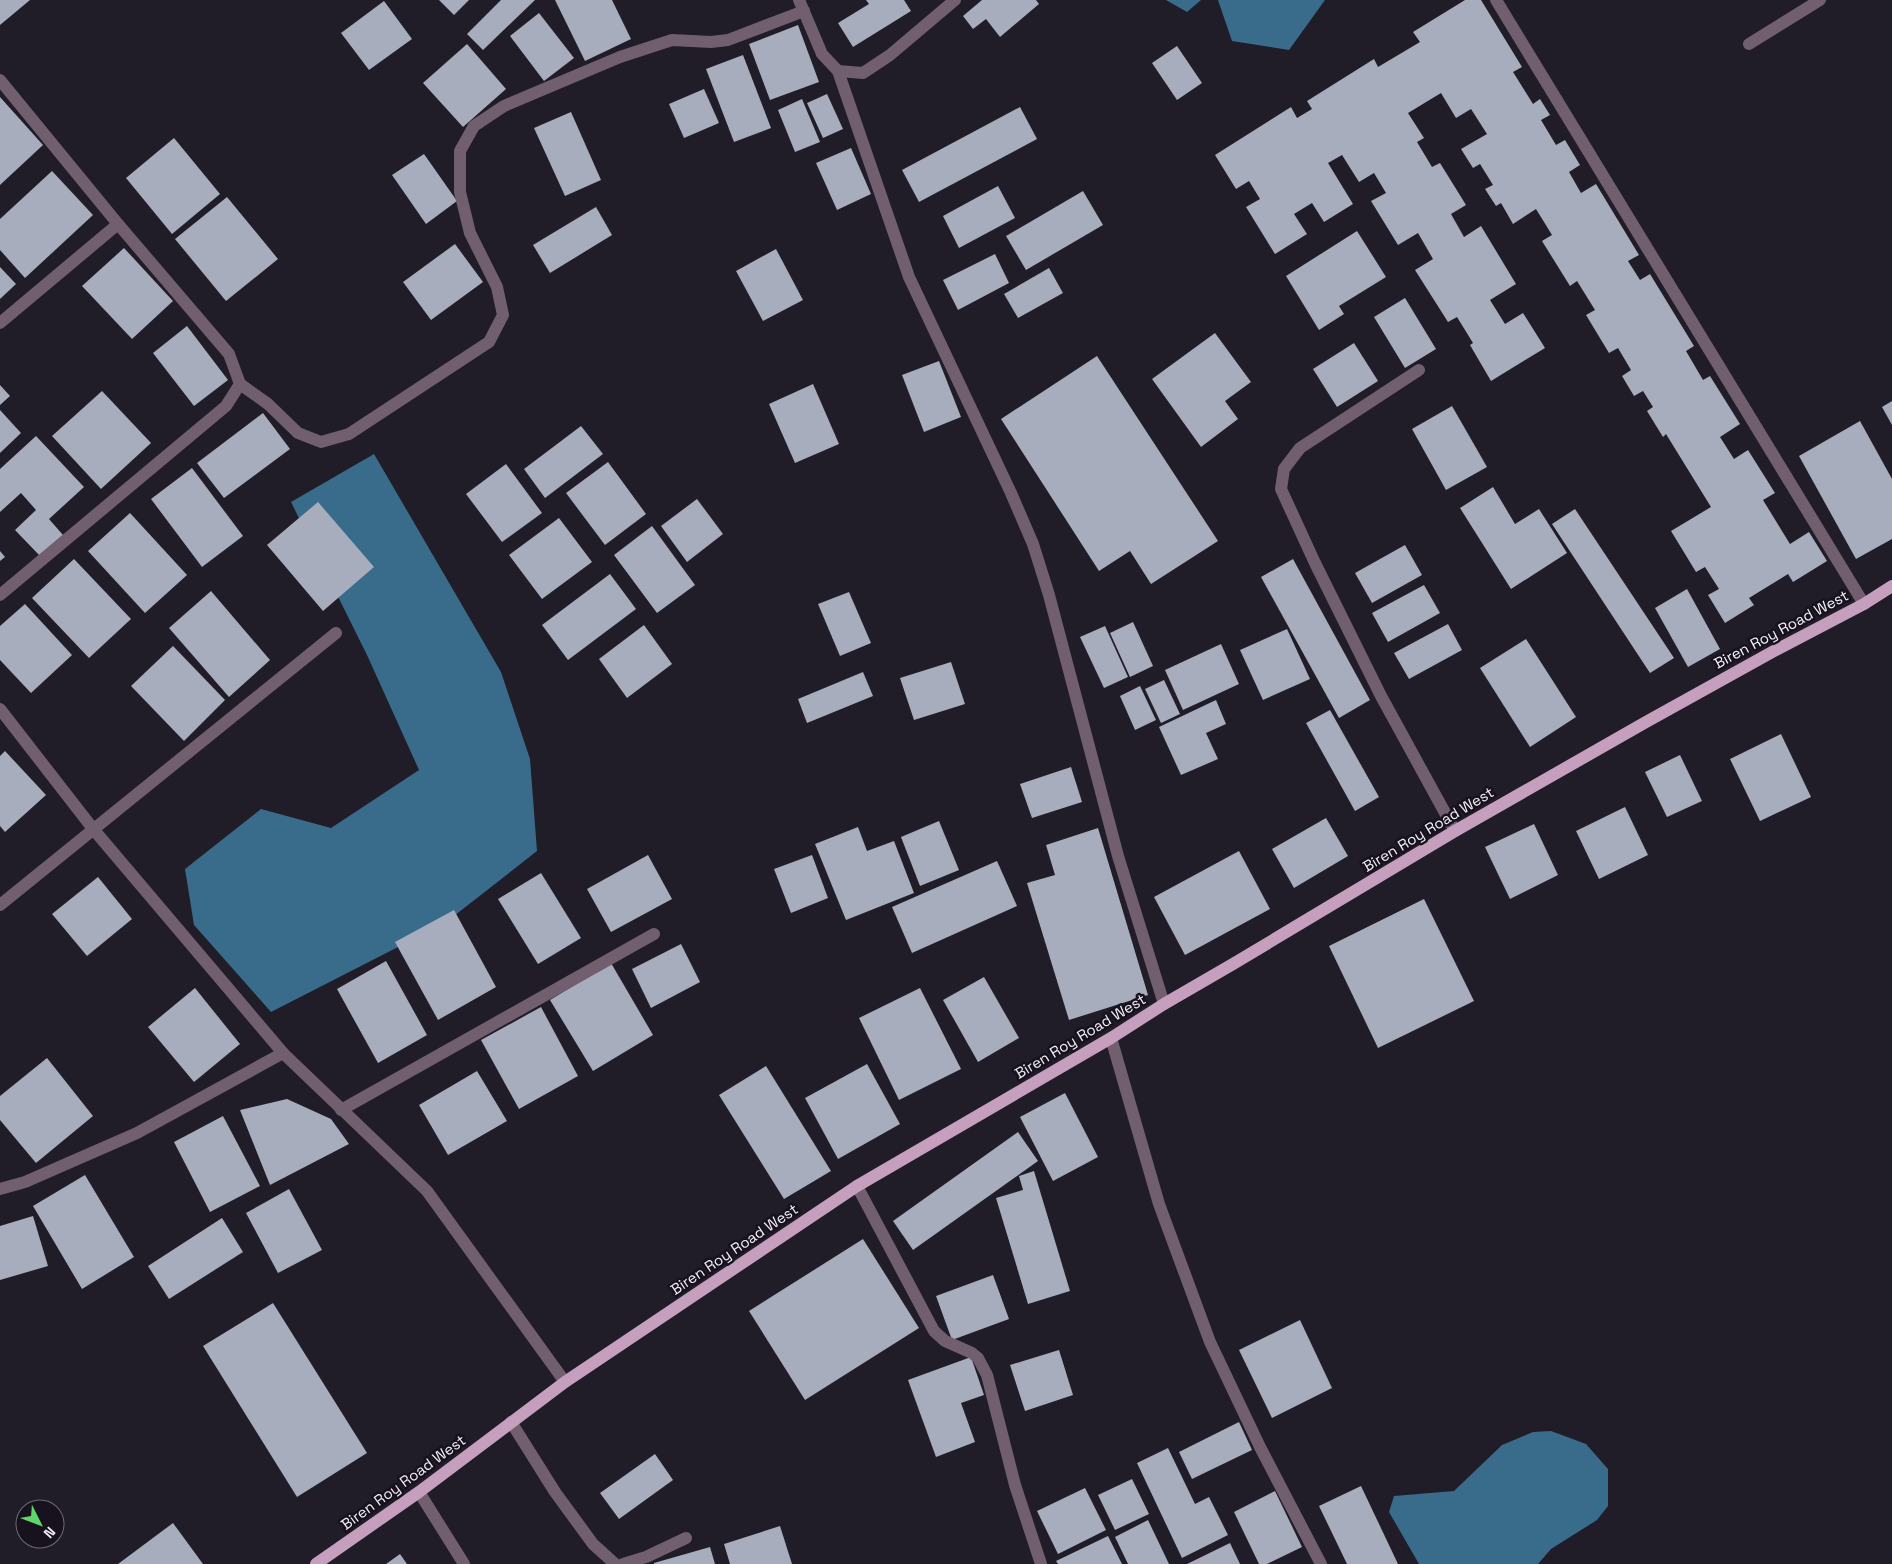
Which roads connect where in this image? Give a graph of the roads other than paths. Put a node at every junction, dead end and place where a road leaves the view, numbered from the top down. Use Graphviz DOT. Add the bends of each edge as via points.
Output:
graph roads {
  1 [pos="955,0"];
  2 [pos="1496,0"];
  3 [pos="1820,0"];
  4 [pos="802,5"];
  5 [pos="1749,44"];
  6 [pos="838,71"];
  7 [pos="0,80"];
  8 [pos="118,224"];
  9 [pos="0,323"];
  10 [pos="1419,370"];
  11 [pos="240,384"];
  12 [pos="1892,586"];
  13 [pos="0,595"];
  14 [pos="1864,604"];
  15 [pos="336,633"];
  16 [pos="0,709"];
  17 [pos="94,830"];
  18 [pos="1455,831"];
  19 [pos="0,905"];
  20 [pos="654,934"];
  21 [pos="1164,1004"];
  22 [pos="1111,1038"];
  23 [pos="283,1052"];
  24 [pos="341,1110"];
  25 [pos="857,1186"];
  26 [pos="0,1189"];
  27 [pos="565,1382"];
  28 [pos="511,1422"];
  29 [pos="419,1492"];
  30 [pos="686,1538"];
  31 [pos="316,1564"];
  32 [pos="464,1564"];
  33 [pos="615,1564"];
  34 [pos="623,1564"];
  35 [pos="1041,1564"];
  36 [pos="1321,1564"];
  1 -- 6 [label="street" via="890,55 863,73"];
  2 -- 14 [label="street"];
  3 -- 5 [label="street"];
  4 -- 6 [label="street" via="822,54"];
  4 -- 11 [label="street" via="728,40 672,40 620,57 504,106 474,126 460,151 460,192 470,233 497,288 503,315 489,342 349,434 321,442 298,433 268,404"];
  6 -- 21 [label="street" via="909,277 1033,544 1118,856"];
  7 -- 8 [label="street"];
  8 -- 9 [label="street"];
  8 -- 11 [label="street" via="229,354"];
  10 -- 18 [label="street" via="1300,448 1284,469 1281,489 1381,696"];
  11 -- 13 [label="street" via="226,406"];
  12 -- 14 [label="main road, Biren Roy Road West"];
  14 -- 18 [label="main road, Biren Roy Road West" via="1654,717"];
  15 -- 17 [label="street"];
  16 -- 17 [label="street"];
  17 -- 19 [label="street"];
  17 -- 23 [label="street"];
  18 -- 21 [label="main road, Biren Roy Road West"];
  20 -- 24 [label="street"];
  21 -- 22 [label="main road, Biren Roy Road West"];
  22 -- 25 [label="main road, Biren Roy Road West"];
  22 -- 36 [label="street" via="1159,1204 1210,1342"];
  23 -- 24 [label="street"];
  23 -- 26 [label="street" via="137,1133 25,1182"];
  24 -- 27 [label="street" via="427,1191"];
  25 -- 27 [label="main road, Biren Roy Road West"];
  25 -- 35 [label="street" via="934,1331 945,1341 978,1358 986,1375 1015,1485"];
  27 -- 28 [label="main road, Biren Roy Road West"];
  28 -- 29 [label="main road, Biren Roy Road West"];
  28 -- 33 [label="street" via="555,1492 593,1544"];
  29 -- 31 [label="main road, Biren Roy Road West"];
  29 -- 32 [label="street"];
  30 -- 34 [label="street"];
}
